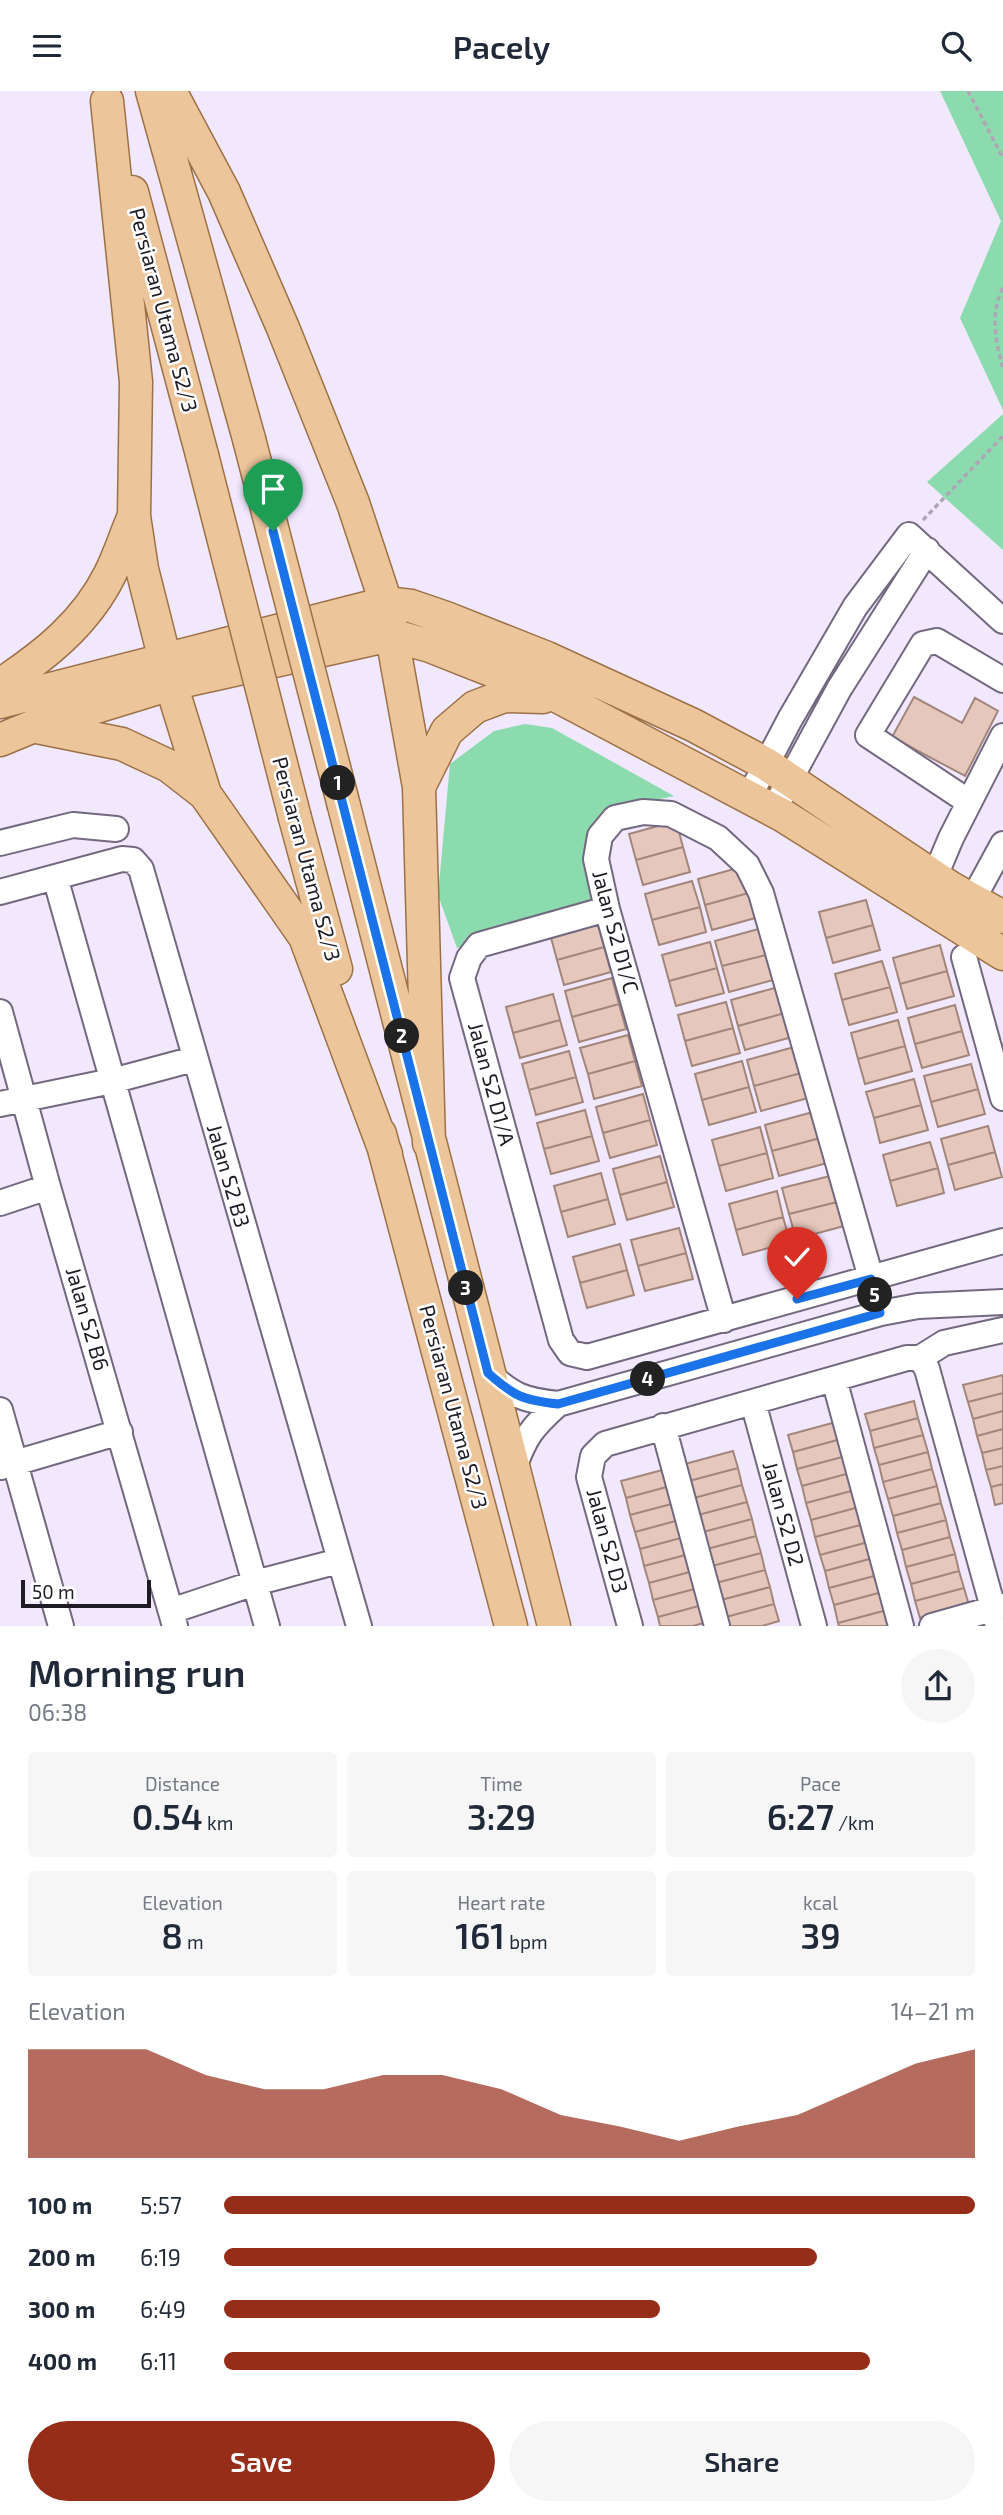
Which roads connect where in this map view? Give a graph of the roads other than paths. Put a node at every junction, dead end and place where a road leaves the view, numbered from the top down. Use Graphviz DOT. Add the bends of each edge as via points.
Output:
graph roads {
  1 [pos="152,91"];
  2 [pos="170,91"];
  3 [pos="106,96"];
  4 [pos="134,516"];
  5 [pos="386,603"];
  6 [pos="1003,621"];
  7 [pos="391,635"];
  8 [pos="168,672"];
  9 [pos="1003,680"];
  10 [pos="0,685"];
  11 [pos="559,698"];
  12 [pos="0,702"];
  13 [pos="34,726"];
  14 [pos="1003,736"];
  15 [pos="0,740"];
  16 [pos="778,772"];
  17 [pos="419,787"];
  18 [pos="205,794"];
  19 [pos="969,802"];
  20 [pos="761,804"];
  21 [pos="116,829"];
  22 [pos="0,843"];
  23 [pos="1002,850"];
  24 [pos="935,876"];
  25 [pos="55,877"];
  26 [pos="0,892"];
  27 [pos="972,901"];
  28 [pos="607,909"];
  29 [pos="1003,917"];
  30 [pos="1003,954"];
  31 [pos="964,957"];
  32 [pos="0,1012"];
  33 [pos="194,1059"];
  34 [pos="112,1081"];
  35 [pos="1003,1098"];
  36 [pos="12,1101"];
  37 [pos="429,1143"];
  38 [pos="386,1154"];
  39 [pos="48,1187"];
  40 [pos="0,1203"];
  41 [pos="1003,1241"];
  42 [pos="871,1279"];
  43 [pos="1003,1302"];
  44 [pos="880,1313"];
  45 [pos="724,1320"];
  46 [pos="1003,1330"];
  47 [pos="920,1358"];
  48 [pos="488,1373"];
  49 [pos="834,1379"];
  50 [pos="752,1402"];
  51 [pos="558,1404"];
  52 [pos="0,1410"];
  53 [pos="663,1426"];
  54 [pos="120,1432"];
  55 [pos="8,1465"];
  56 [pos="513,1470"];
  57 [pos="339,1561"];
  58 [pos="255,1583"];
  59 [pos="998,1614"];
  60 [pos="173,1618"];
  61 [pos="61,1626"];
  62 [pos="267,1626"];
  63 [pos="359,1626"];
  64 [pos="511,1626"];
  65 [pos="554,1626"];
  66 [pos="630,1626"];
  67 [pos="717,1626"];
  68 [pos="814,1626"];
  69 [pos="901,1626"];
  70 [pos="932,1626"];
  1 -- 37 [label="main road, Persiaran Utama S2/3, bridge" via="249,439"];
  2 -- 5 [label="main road" via="224,192 278,316 353,503"];
  3 -- 4 [label="main road" via="135,382"];
  3 -- 38 [label="main road, Persiaran Utama S2/3, bridge"];
  4 -- 8 [label="main road"];
  4 -- 10 [label="main road" via="110,575 79,622 38,660"];
  5 -- 7 [label="main road"];
  5 -- 8 [label="main road"];
  5 -- 16 [label="main road" via="411,606 547,658 693,725"];
  6 -- 16 [label="street" via="918,542 839,689"];
  7 -- 8 [label="main road"];
  7 -- 11 [label="main road"];
  7 -- 17 [label="main road"];
  8 -- 12 [label="main road"];
  8 -- 13 [label="main road"];
  8 -- 18 [label="main road"];
  9 -- 19 [label="street" via="937,641 923,644 868,735"];
  11 -- 17 [label="main road" via="504,696 475,707 447,731"];
  11 -- 20 [label="main road"];
  13 -- 15 [label="main road"];
  13 -- 18 [label="main road" via="121,744 169,766"];
  14 -- 19 [label="street"];
  16 -- 20 [label="street"];
  16 -- 24 [label="main road"];
  17 -- 37 [label="main road"];
  18 -- 38 [label="main road" via="305,937"];
  19 -- 24 [label="street"];
  20 -- 30 [label="main road"];
  21 -- 22 [label="street" via="72,825"];
  23 -- 27 [label="street"];
  24 -- 27 [label="main road"];
  25 -- 26 [label="street, Jalan S2 B3"];
  25 -- 33 [label="street, Jalan S2 B3" via="122,859 133,860 141,869"];
  25 -- 34 [label="street"];
  27 -- 29 [label="main road"];
  28 -- 42 [label="street, Jalan S2 D1/C" via="596,859 600,836 615,818 643,812 671,814 718,838 747,865 761,893"];
  28 -- 45 [label="street, Jalan S2 D1/C"];
  28 -- 45 [label="street, Jalan S2 D1/A" via="479,945 462,978 561,1340 570,1353 587,1357"];
  31 -- 35 [label="street"];
  32 -- 36 [label="street, Jalan S2 B6"];
  33 -- 34 [label="street"];
  33 -- 57 [label="street, Jalan S2 B3"];
  34 -- 36 [label="street"];
  34 -- 58 [label="street"];
  36 -- 39 [label="street, Jalan S2 B6"];
  37 -- 48 [label="main road, Persiaran Utama S2/3"];
  38 -- 64 [label="main road, Persiaran Utama S2/3"];
  39 -- 40 [label="street"];
  39 -- 54 [label="street, Jalan S2 B6"];
  41 -- 42 [label="street"];
  42 -- 44 [label="street, Jalan S2 D1/C"];
  42 -- 45 [label="street"];
  43 -- 44 [label="street" via="918,1306"];
  44 -- 51 [label="street"];
  46 -- 47 [label="street" via="944,1343"];
  47 -- 49 [label="street"];
  47 -- 59 [label="street"];
  48 -- 51 [label="street" via="529,1401"];
  48 -- 56 [label="main road, Persiaran Utama S2/3"];
  49 -- 50 [label="street"];
  49 -- 69 [label="street"];
  50 -- 53 [label="street"];
  50 -- 68 [label="street, Jalan S2 D2"];
  51 -- 56 [label="street" via="524,1439"];
  52 -- 55 [label="street"];
  53 -- 66 [label="street, Jalan S2 D3" via="605,1444 593,1456 589,1477"];
  53 -- 67 [label="street"];
  54 -- 55 [label="street"];
  54 -- 60 [label="street, Jalan S2 B6"];
  55 -- 61 [label="street"];
  56 -- 65 [label="main road, Persiaran Utama S2/3"];
  57 -- 58 [label="street"];
  57 -- 63 [label="street, Jalan S2 B3"];
  58 -- 60 [label="street"];
  58 -- 62 [label="street"];
  59 -- 70 [label="street"];
}
